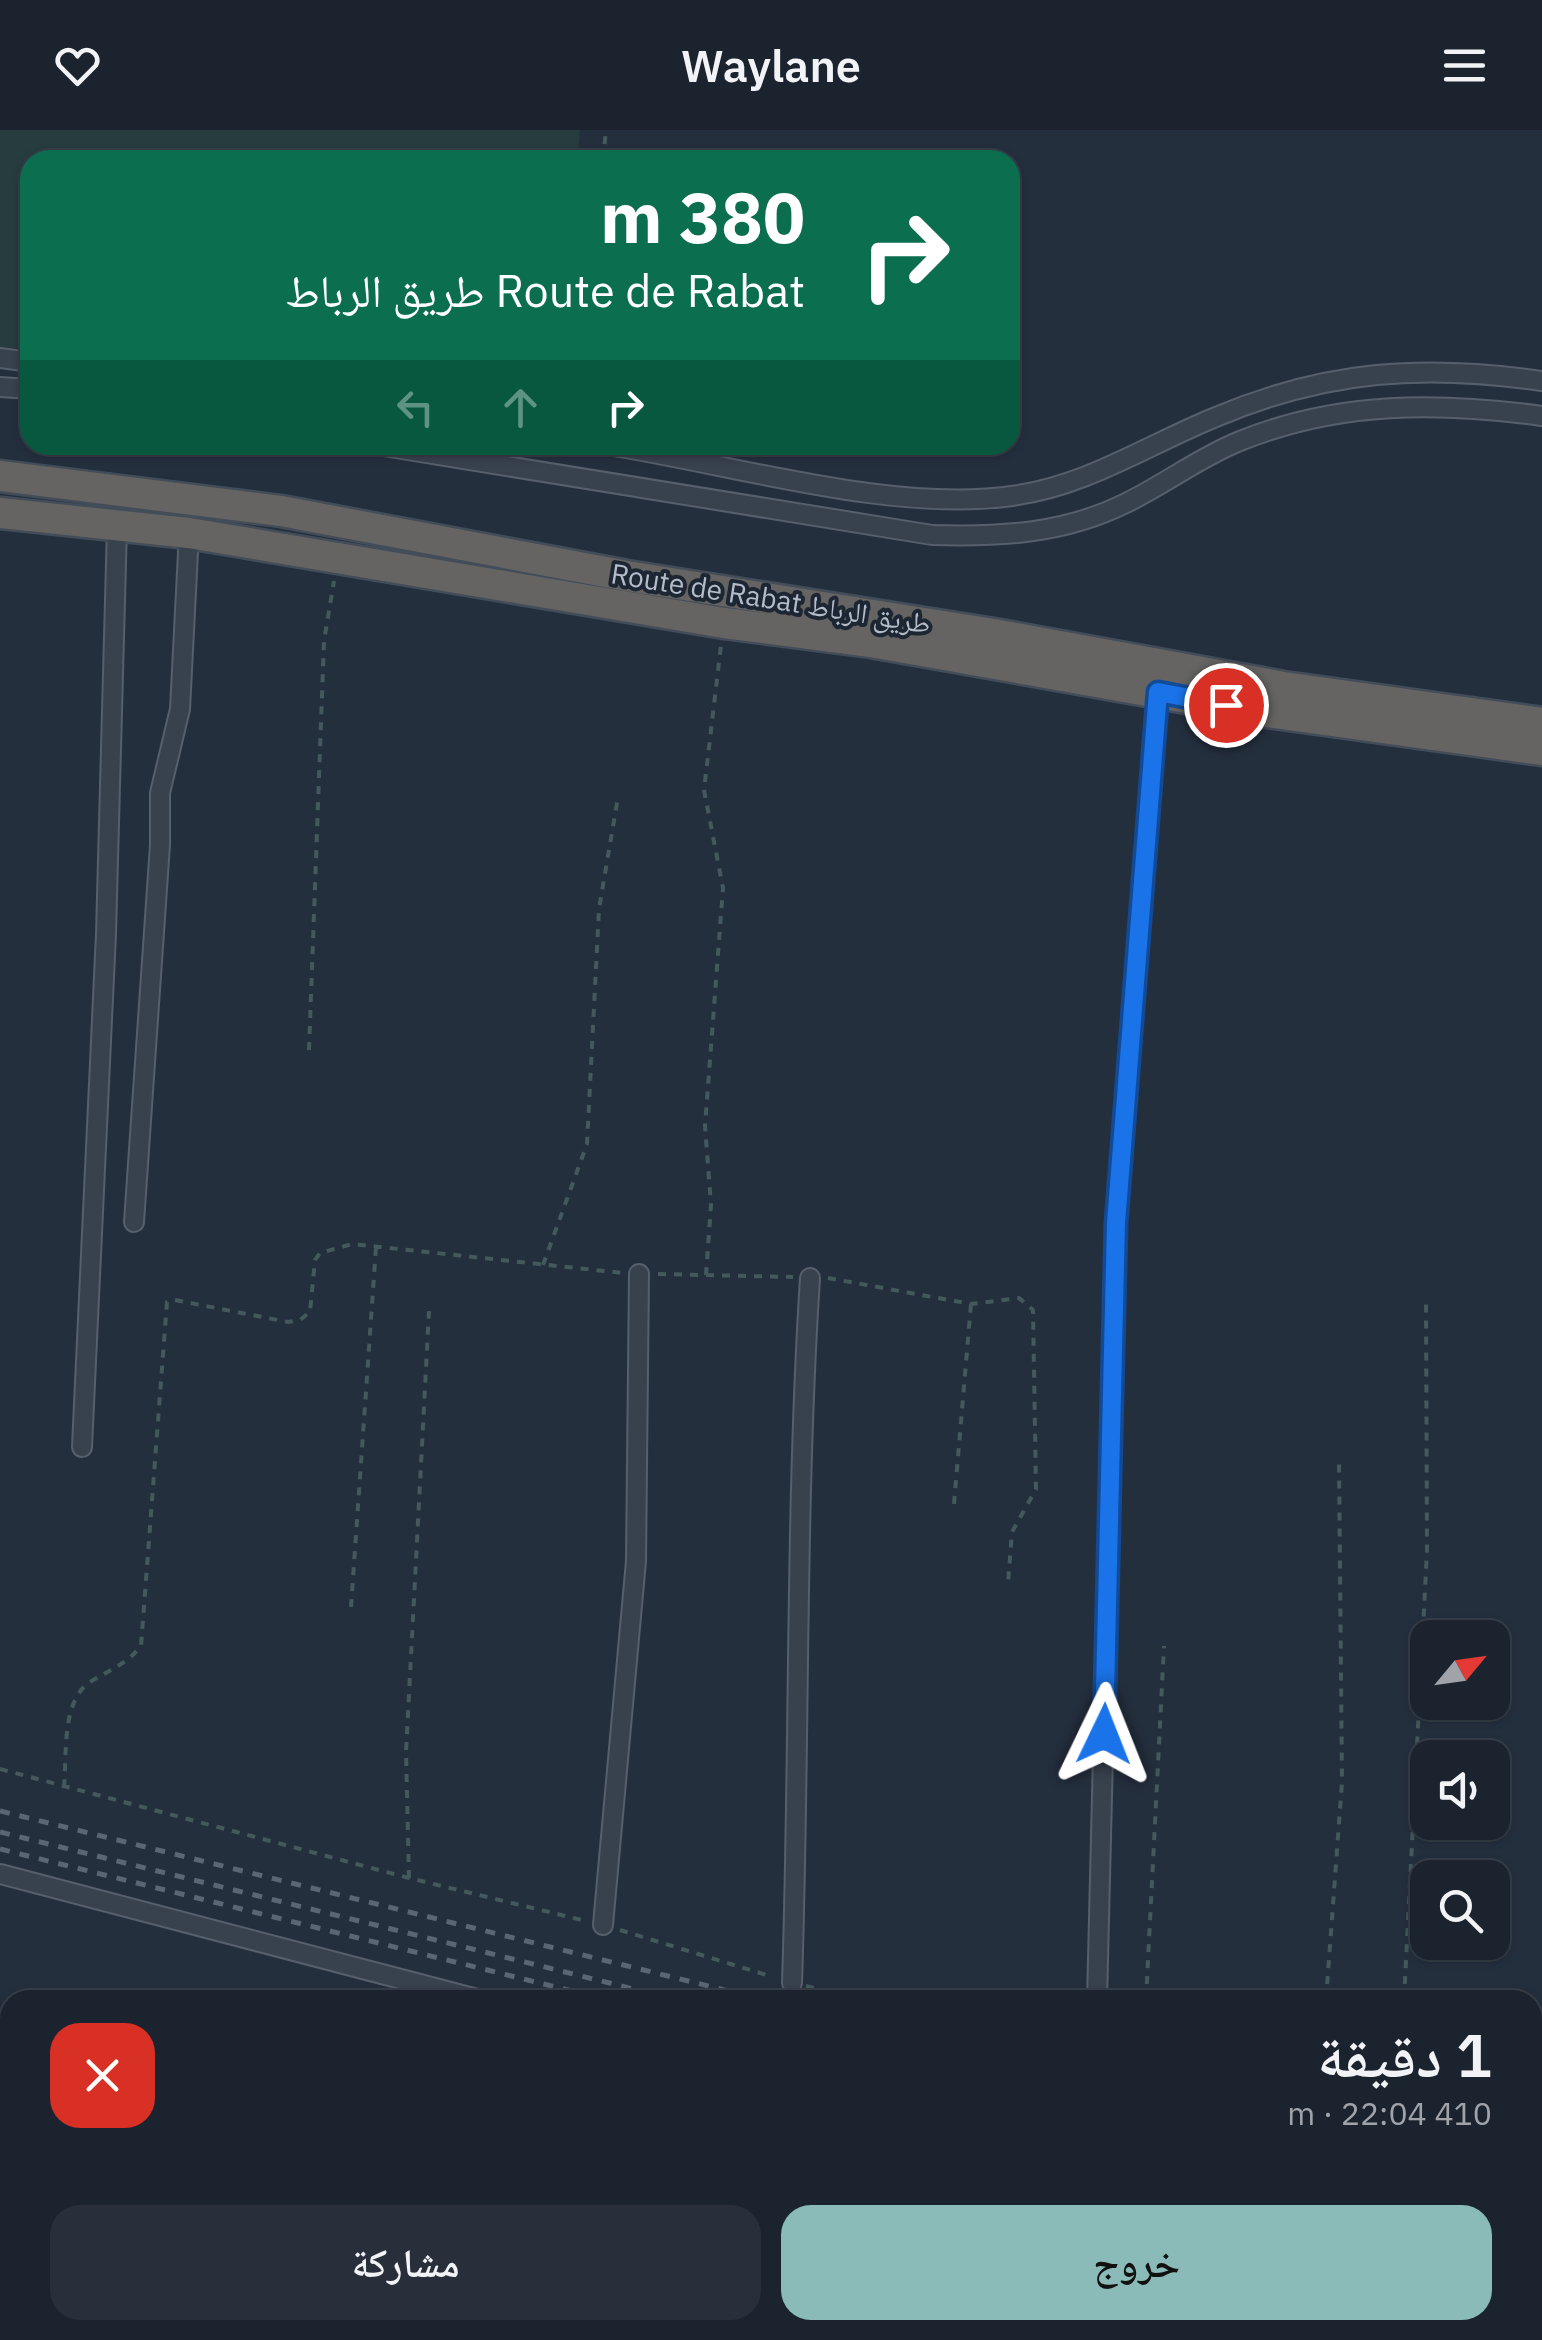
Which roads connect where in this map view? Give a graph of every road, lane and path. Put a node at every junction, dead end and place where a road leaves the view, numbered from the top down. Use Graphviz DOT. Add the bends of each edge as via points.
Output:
graph roads {
  1 [pos="1542,381"];
  2 [pos="1542,416"];
  3 [pos="439,455"];
  4 [pos="663,455"];
  5 [pos="0,476"];
  6 [pos="0,513"];
  7 [pos="117,526"];
  8 [pos="189,532"];
  9 [pos="338,556"];
  10 [pos="724,623"];
  11 [pos="1158,692"];
  12 [pos="1542,722"];
  13 [pos="1542,750"];
  14 [pos="618,797"];
  15 [pos="309,1050"];
  16 [pos="134,1222"];
  17 [pos="376,1247"];
  18 [pos="543,1266"];
  19 [pos="639,1274"];
  20 [pos="706,1276"];
  21 [pos="810,1278"];
  22 [pos="1426,1298"];
  23 [pos="971,1304"];
  24 [pos="429,1311"];
  25 [pos="82,1447"];
  26 [pos="1339,1458"];
  27 [pos="954,1504"];
  28 [pos="1008,1583"];
  29 [pos="351,1607"];
  30 [pos="1164,1646"];
  31 [pos="0,1768"];
  32 [pos="64,1787"];
  33 [pos="0,1874"];
  34 [pos="409,1878"];
  35 [pos="603,1924"];
  36 [pos="792,1983"];
  37 [pos="442,1990"];
  38 [pos="820,1990"];
  39 [pos="1097,1990"];
  40 [pos="1147,1990"];
  41 [pos="1327,1990"];
  42 [pos="1405,1990"];
  1 -- 4 [label="street" via="1451,371 1347,376 1218,416 1074,482 974,499 882,494"];
  2 -- 3 [label="street" via="1433,404 1329,415 1239,441 1070,526 989,537 932,535"];
  5 -- 12 [label="highway, Route de Rabat طريق الرباط" via="282,510 1284,687"];
  6 -- 7 [label="highway, Route de Rabat طريق الرباط"];
  7 -- 8 [label="highway, Route de Rabat طريق الرباط"];
  7 -- 25 [label="street"];
  8 -- 9 [label="highway, Route de Rabat طريق الرباط"];
  8 -- 16 [label="street" via="180,709 160,794"];
  9 -- 10 [label="highway, Route de Rabat طريق الرباط"];
  9 -- 15 [label="path" via="324,641"];
  10 -- 11 [label="highway, Route de Rabat طريق الرباط"];
  10 -- 20 [label="path" via="704,790 723,888 705,1126"];
  11 -- 13 [label="highway, Route de Rabat طريق الرباط"];
  11 -- 39 [label="street" via="1116,1223"];
  14 -- 18 [label="path" via="599,909 587,1144"];
  17 -- 18 [label="path"];
  17 -- 29 [label="path"];
  17 -- 32 [label="path" via="352,1244 320,1253 310,1312 300,1320 167,1302 141,1646 72,1703"];
  18 -- 19 [label="path"];
  19 -- 20 [label="path"];
  19 -- 35 [label="street" via="636,1561"];
  20 -- 21 [label="path"];
  21 -- 23 [label="path" via="848,1279"];
  21 -- 36 [label="street" via="799,1448"];
  22 -- 42 [label="path" via="1427,1551"];
  23 -- 27 [label="path"];
  23 -- 28 [label="path" via="1019,1298 1033,1310 1036,1488 1012,1532"];
  24 -- 34 [label="path" via="406,1752"];
  26 -- 41 [label="path" via="1342,1782"];
  30 -- 40 [label="path"];
  31 -- 32 [label="path"];
  32 -- 34 [label="path"];
  33 -- 37 [label="street"];
  34 -- 35 [label="path"];
  35 -- 36 [label="path"];
  36 -- 38 [label="path"];
}
